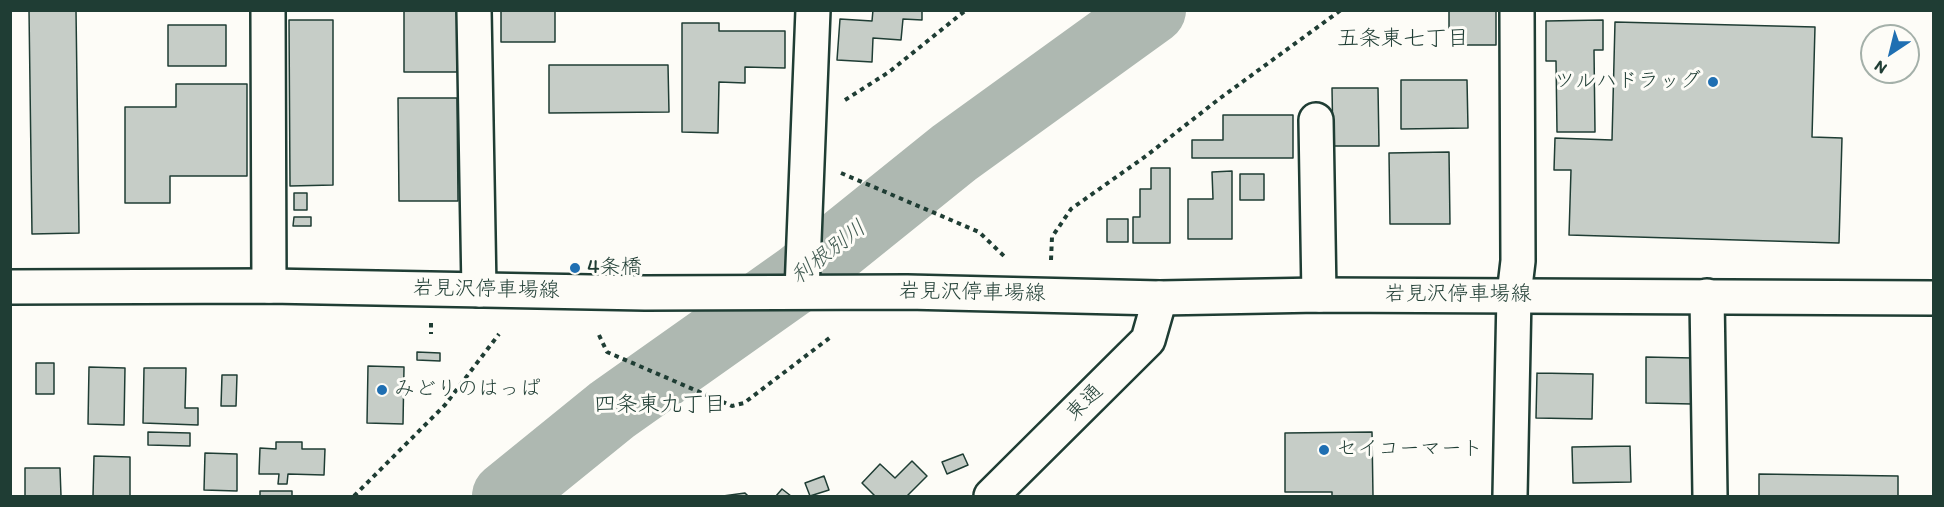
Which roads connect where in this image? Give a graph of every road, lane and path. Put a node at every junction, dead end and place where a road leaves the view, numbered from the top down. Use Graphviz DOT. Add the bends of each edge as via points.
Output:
graph roads {
  1 [pos="268,10"];
  2 [pos="474,10"];
  3 [pos="813,10"];
  4 [pos="966,10"];
  5 [pos="1341,10"];
  6 [pos="1517,10"];
  7 [pos="1316,120"];
  8 [pos="808,123"];
  9 [pos="807,169"];
  10 [pos="1004,256"];
  11 [pos="269,286"];
  12 [pos="10,287"];
  13 [pos="479,290"];
  14 [pos="802,291"];
  15 [pos="1049,294"];
  16 [pos="1319,295"];
  17 [pos="1514,295"];
  18 [pos="1707,296"];
  19 [pos="1160,297"];
  20 [pos="1934,298"];
  21 [pos="499,334"];
  22 [pos="599,335"];
  23 [pos="832,336"];
  24 [pos="996,494"];
  25 [pos="354,496"];
  26 [pos="1510,496"];
  27 [pos="1710,496"];
  1 -- 11 [label="main road"];
  2 -- 13 [label="main road"];
  3 -- 8 [label="main road"];
  4 -- 8 [label="path" via="889,72"];
  5 -- 15 [label="path" via="1071,209 1052,237"];
  6 -- 17 [label="main road" via="1518,261"];
  7 -- 16 [label="main road"];
  8 -- 9 [label="main road"];
  9 -- 10 [label="path" via="831,168 979,232"];
  9 -- 14 [label="main road"];
  11 -- 12 [label="main road, 岩見沢停車場線"];
  11 -- 13 [label="main road, 岩見沢停車場線"];
  13 -- 14 [label="main road, 岩見沢停車場線"];
  14 -- 15 [label="main road, 岩見沢停車場線"];
  15 -- 19 [label="main road, 岩見沢停車場線"];
  16 -- 17 [label="main road, 岩見沢停車場線"];
  16 -- 19 [label="main road, 岩見沢停車場線"];
  17 -- 18 [label="main road, 岩見沢停車場線"];
  17 -- 26 [label="main road"];
  18 -- 20 [label="main road, 岩見沢停車場線"];
  18 -- 27 [label="main road"];
  19 -- 24 [label="main road, 東通" via="1148,340"];
  21 -- 25 [label="path" via="446,405"];
  22 -- 23 [label="path" via="608,352 732,406 744,403"];
}
